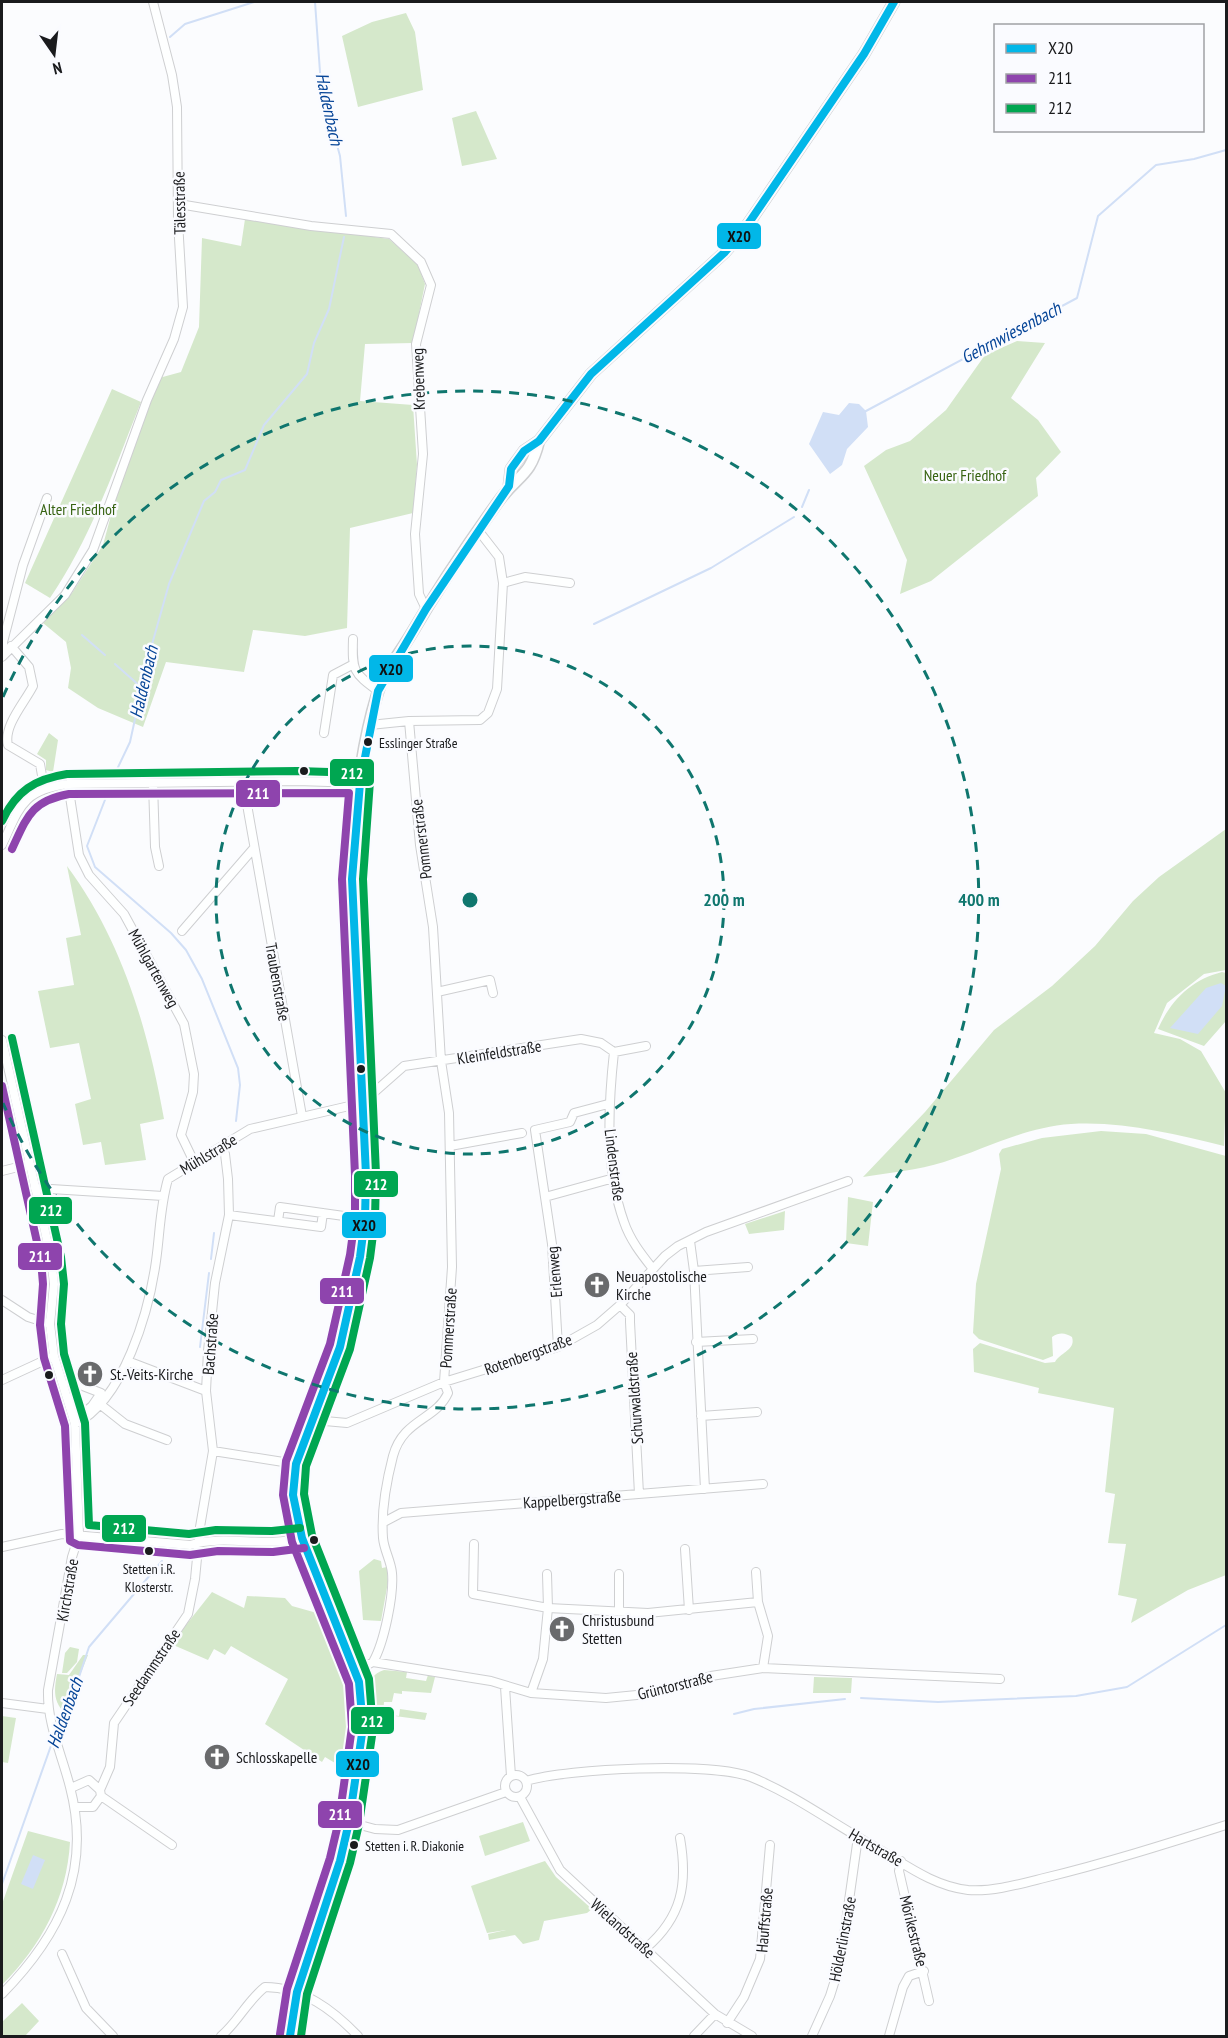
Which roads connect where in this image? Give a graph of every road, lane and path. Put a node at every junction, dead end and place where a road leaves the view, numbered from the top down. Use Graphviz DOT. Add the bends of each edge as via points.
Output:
graph roads {
  1 [pos="153,2"];
  2 [pos="894,2"];
  3 [pos="179,204"];
  4 [pos="47,498"];
  5 [pos="478,530"];
  6 [pos="503,583"];
  7 [pos="570,583"];
  8 [pos="426,609"];
  9 [pos="353,639"];
  10 [pos="11,646"];
  11 [pos="2,656"];
  12 [pos="352,665"];
  13 [pos="378,691"];
  14 [pos="409,721"];
  15 [pos="370,725"];
  16 [pos="324,733"];
  17 [pos="243,782"];
  18 [pos="153,783"];
  19 [pos="360,783"];
  20 [pos="68,784"];
  21 [pos="45,787"];
  22 [pos="2,845"];
  23 [pos="254,849"];
  24 [pos="159,866"];
  25 [pos="182,931"];
  26 [pos="437,992"];
  27 [pos="493,993"];
  28 [pos="2,1040"];
  29 [pos="646,1046"];
  30 [pos="614,1052"];
  31 [pos="441,1061"];
  32 [pos="362,1103"];
  33 [pos="608,1104"];
  34 [pos="302,1116"];
  35 [pos="522,1133"];
  36 [pos="450,1146"];
  37 [pos="221,1148"];
  38 [pos="194,1162"];
  39 [pos="30,1164"];
  40 [pos="2,1171"];
  41 [pos="614,1178"];
  42 [pos="848,1181"];
  43 [pos="35,1188"];
  44 [pos="163,1196"];
  45 [pos="545,1197"];
  46 [pos="323,1214"];
  47 [pos="229,1215"];
  48 [pos="365,1219"];
  49 [pos="278,1221"];
  50 [pos="690,1241"];
  51 [pos="748,1267"];
  52 [pos="653,1269"];
  53 [pos="694,1271"];
  54 [pos="2,1300"];
  55 [pos="620,1305"];
  56 [pos="50,1324"];
  57 [pos="753,1339"];
  58 [pos="696,1342"];
  59 [pos="558,1347"];
  60 [pos="54,1356"];
  61 [pos="128,1361"];
  62 [pos="2,1380"];
  63 [pos="70,1381"];
  64 [pos="444,1382"];
  65 [pos="206,1392"];
  66 [pos="101,1405"];
  67 [pos="757,1412"];
  68 [pos="701,1416"];
  69 [pos="314,1420"];
  70 [pos="75,1424"];
  71 [pos="167,1440"];
  72 [pos="213,1450"];
  73 [pos="296,1464"];
  74 [pos="763,1484"];
  75 [pos="705,1489"];
  76 [pos="639,1494"];
  77 [pos="384,1522"];
  78 [pos="79,1535"];
  79 [pos="302,1538"];
  80 [pos="198,1542"];
  81 [pos="474,1544"];
  82 [pos="2,1547"];
  83 [pos="686,1549"];
  84 [pos="756,1572"];
  85 [pos="547,1574"];
  86 [pos="619,1574"];
  87 [pos="758,1602"];
  88 [pos="548,1608"];
  89 [pos="689,1610"];
  90 [pos="619,1611"];
  91 [pos="373,1662"];
  92 [pos="763,1668"];
  93 [pos="355,1671"];
  94 [pos="1000,1679"];
  95 [pos="505,1687"];
  96 [pos="531,1693"];
  97 [pos="2,1703"];
  98 [pos="48,1710"];
  99 [pos="511,1776"];
  100 [pos="526,1781"];
  101 [pos="70,1788"];
  102 [pos="506,1792"];
  103 [pos="100,1793"];
  104 [pos="520,1797"];
  105 [pos="75,1807"];
  106 [pos="349,1822"];
  107 [pos="1227,1825"];
  108 [pos="858,1837"];
  109 [pos="680,1838"];
  110 [pos="172,1845"];
  111 [pos="770,1845"];
  112 [pos="901,1861"];
  113 [pos="646,1948"];
  114 [pos="62,1954"];
  115 [pos="924,1971"];
  116 [pos="297,1992"];
  117 [pos="2,1994"];
  118 [pos="929,2001"];
  119 [pos="716,2014"];
  120 [pos="727,2023"];
  121 [pos="108,2035"];
  122 [pos="221,2037"];
  123 [pos="290,2037"];
  124 [pos="358,2037"];
  125 [pos="694,2037"];
  126 [pos="752,2037"];
  127 [pos="812,2037"];
  128 [pos="889,2037"];
  1 -- 3 [label="street, Tälesstraße" via="177,108"];
  2 -- 5 [label="main road" via="848,79 740,236 591,374 540,439 524,451 511,469 509,486"];
  3 -- 8 [label="street, Krebenweg" via="311,226 391,234 421,262 431,285 416,344 423,454 415,534 419,594"];
  3 -- 10 [label="street, Tälesstraße" via="183,308 174,339 147,400 93,550 65,595"];
  4 -- 11 [label="street" via="23,566"];
  5 -- 6 [label="street" via="500,557"];
  5 -- 8 [label="main road"];
  6 -- 7 [label="street" via="525,577"];
  6 -- 14 [label="street" via="497,689 488,713 480,720"];
  8 -- 13 [label="main road"];
  9 -- 12 [label="street"];
  10 -- 11 [label="street, Tälesstraße"];
  10 -- 21 [label="street" via="29,667 33,686 9,727 7,741 40,764"];
  12 -- 13 [label="street" via="357,676"];
  12 -- 16 [label="street" via="333,675"];
  13 -- 15 [label="main road"];
  14 -- 15 [label="street"];
  14 -- 26 [label="street, Pommerstraße"];
  15 -- 19 [label="main road"];
  17 -- 18 [label="street"];
  17 -- 19 [label="street"];
  17 -- 23 [label="street, Traubenstraße"];
  18 -- 20 [label="street"];
  18 -- 24 [label="street"];
  19 -- 32 [label="main road" via="352,879"];
  20 -- 21 [label="street"];
  20 -- 38 [label="street, Mühlgartenweg" via="79,855 89,875 124,914 184,1024 194,1092 181,1135"];
  21 -- 22 [label="street" via="34,792 19,809"];
  23 -- 25 [label="street"];
  23 -- 34 [label="street, Traubenstraße"];
  26 -- 27 [label="street" via="490,980"];
  26 -- 31 [label="street, Pommerstraße"];
  28 -- 39 [label="street, Kirchstraße"];
  29 -- 30 [label="street"];
  30 -- 31 [label="street, Kleinfeldstraße" via="601,1043 581,1039"];
  30 -- 33 [label="street, Lindenstraße"];
  31 -- 32 [label="street, Kleinfeldstraße" via="404,1066"];
  31 -- 36 [label="street, Pommerstraße"];
  32 -- 34 [label="street, Mühlstraße"];
  32 -- 48 [label="main road"];
  33 -- 41 [label="street, Lindenstraße"];
  33 -- 45 [label="street, Erlenweg" via="574,1113 570,1122 535,1130"];
  34 -- 37 [label="street, Mühlstraße" via="250,1130"];
  35 -- 36 [label="street"];
  36 -- 64 [label="street, Pommerstraße" via="452,1267"];
  37 -- 38 [label="street, Mühlstraße"];
  37 -- 47 [label="street, Bachstraße" via="228,1179"];
  38 -- 44 [label="street, Mühlstraße" via="168,1179"];
  39 -- 40 [label="street"];
  39 -- 43 [label="street, Kirchstraße"];
  41 -- 45 [label="street"];
  41 -- 52 [label="street, Lindenstraße" via="624,1223"];
  42 -- 50 [label="street, Rotenbergstraße"];
  43 -- 44 [label="street"];
  43 -- 56 [label="street, Kirchstraße" via="54,1284"];
  44 -- 61 [label="street, Mühlstraße" via="148,1302"];
  45 -- 59 [label="street, Erlenweg"];
  46 -- 48 [label="street"];
  46 -- 49 [label="street" via="321,1227"];
  46 -- 49 [label="street" via="280,1207"];
  47 -- 49 [label="street"];
  47 -- 65 [label="street, Bachstraße" via="215,1283"];
  48 -- 69 [label="main road" via="340,1347"];
  50 -- 52 [label="street, Rotenbergstraße" via="678,1246"];
  50 -- 53 [label="street"];
  51 -- 53 [label="street"];
  52 -- 55 [label="street, Rotenbergstraße"];
  53 -- 58 [label="street"];
  54 -- 56 [label="street" via="28,1317"];
  55 -- 59 [label="street, Rotenbergstraße" via="597,1325"];
  55 -- 76 [label="street, Schurwaldstraße" via="630,1315"];
  56 -- 60 [label="street, Kirchstraße"];
  57 -- 58 [label="street"];
  58 -- 68 [label="street"];
  59 -- 64 [label="street, Rotenbergstraße"];
  60 -- 62 [label="street"];
  60 -- 70 [label="street, Kirchstraße"];
  61 -- 65 [label="street"];
  61 -- 66 [label="street, Mühlstraße"];
  63 -- 63 [label="street" via="74,1392 77,1418 101,1393"];
  64 -- 69 [label="street, Rotenbergstraße" via="347,1423"];
  64 -- 77 [label="street, Pommerstraße" via="448,1392 445,1401 404,1432 394,1454 383,1504"];
  65 -- 72 [label="street, Bachstraße"];
  66 -- 70 [label="street"];
  66 -- 71 [label="street" via="125,1424"];
  67 -- 68 [label="street"];
  68 -- 75 [label="street"];
  69 -- 73 [label="main road"];
  70 -- 78 [label="street, Kirchstraße"];
  72 -- 73 [label="street"];
  72 -- 80 [label="street, Bachstraße"];
  73 -- 79 [label="main road" via="293,1495"];
  74 -- 75 [label="street, Kappelbergstraße"];
  75 -- 76 [label="street, Kappelbergstraße"];
  76 -- 77 [label="street, Kappelbergstraße" via="401,1513"];
  77 -- 91 [label="street, Pommerstraße" via="385,1550 392,1572 391,1595"];
  78 -- 80 [label="street" via="190,1545"];
  78 -- 82 [label="street" via="62,1534"];
  78 -- 98 [label="street, Kirchstraße" via="48,1689"];
  79 -- 80 [label="street" via="261,1544 207,1539"];
  79 -- 93 [label="main road"];
  80 -- 103 [label="street, Seedammstraße" via="188,1614 114,1723 110,1767"];
  81 -- 88 [label="street" via="473,1594"];
  83 -- 89 [label="street"];
  84 -- 87 [label="street"];
  85 -- 88 [label="street"];
  86 -- 90 [label="street"];
  87 -- 89 [label="street"];
  87 -- 92 [label="street" via="768,1636"];
  88 -- 90 [label="street"];
  88 -- 96 [label="street" via="543,1659"];
  89 -- 90 [label="street"];
  91 -- 93 [label="street"];
  91 -- 95 [label="street, Grüntorstraße"];
  92 -- 94 [label="street, Grüntorstraße"];
  92 -- 96 [label="street, Grüntorstraße" via="711,1676 647,1694 606,1698"];
  93 -- 106 [label="main road" via="363,1727"];
  95 -- 96 [label="street, Grüntorstraße"];
  95 -- 99 [label="street"];
  97 -- 98 [label="street"];
  98 -- 101 [label="street, Kirchstraße"];
  99 -- 100 [label="street, Hartstraße" via="520,1775"];
  99 -- 102 [label="street" via="505,1784"];
  100 -- 104 [label="street" via="527,1790"];
  100 -- 108 [label="street, Hartstraße" via="588,1772 706,1768 732,1772 770,1786"];
  101 -- 103 [label="street" via="89,1780"];
  101 -- 105 [label="street, Kirchstraße"];
  102 -- 104 [label="street"];
  102 -- 106 [label="street" via="398,1830"];
  103 -- 105 [label="street" via="93,1807"];
  103 -- 110 [label="street"];
  104 -- 113 [label="street, Wielandstraße" via="560,1870"];
  105 -- 117 [label="street, Kirchstraße" via="76,1868 60,1916 33,1960"];
  106 -- 116 [label="main road" via="340,1862"];
  107 -- 112 [label="street, Hartstraße" via="1104,1864 989,1888 953,1887 920,1874"];
  108 -- 112 [label="street, Hartstraße"];
  108 -- 127 [label="street, Hölderlinstraße" via="840,1964"];
  109 -- 113 [label="street" via="683,1886 676,1913 662,1934"];
  111 -- 120 [label="street, Hauffstraße" via="760,1959 744,1997"];
  112 -- 115 [label="street, Mörikestraße" via="898,1871"];
  113 -- 119 [label="street, Wielandstraße"];
  114 -- 121 [label="street" via="86,2008"];
  115 -- 118 [label="street, Mörikestraße"];
  115 -- 128 [label="street" via="909,1976 903,1987"];
  116 -- 122 [label="street" via="265,1987"];
  116 -- 123 [label="main road"];
  116 -- 124 [label="street" via="318,2001"];
  119 -- 120 [label="street, Wielandstraße"];
  119 -- 125 [label="street"];
  120 -- 126 [label="street, Wielandstraße"];
}
